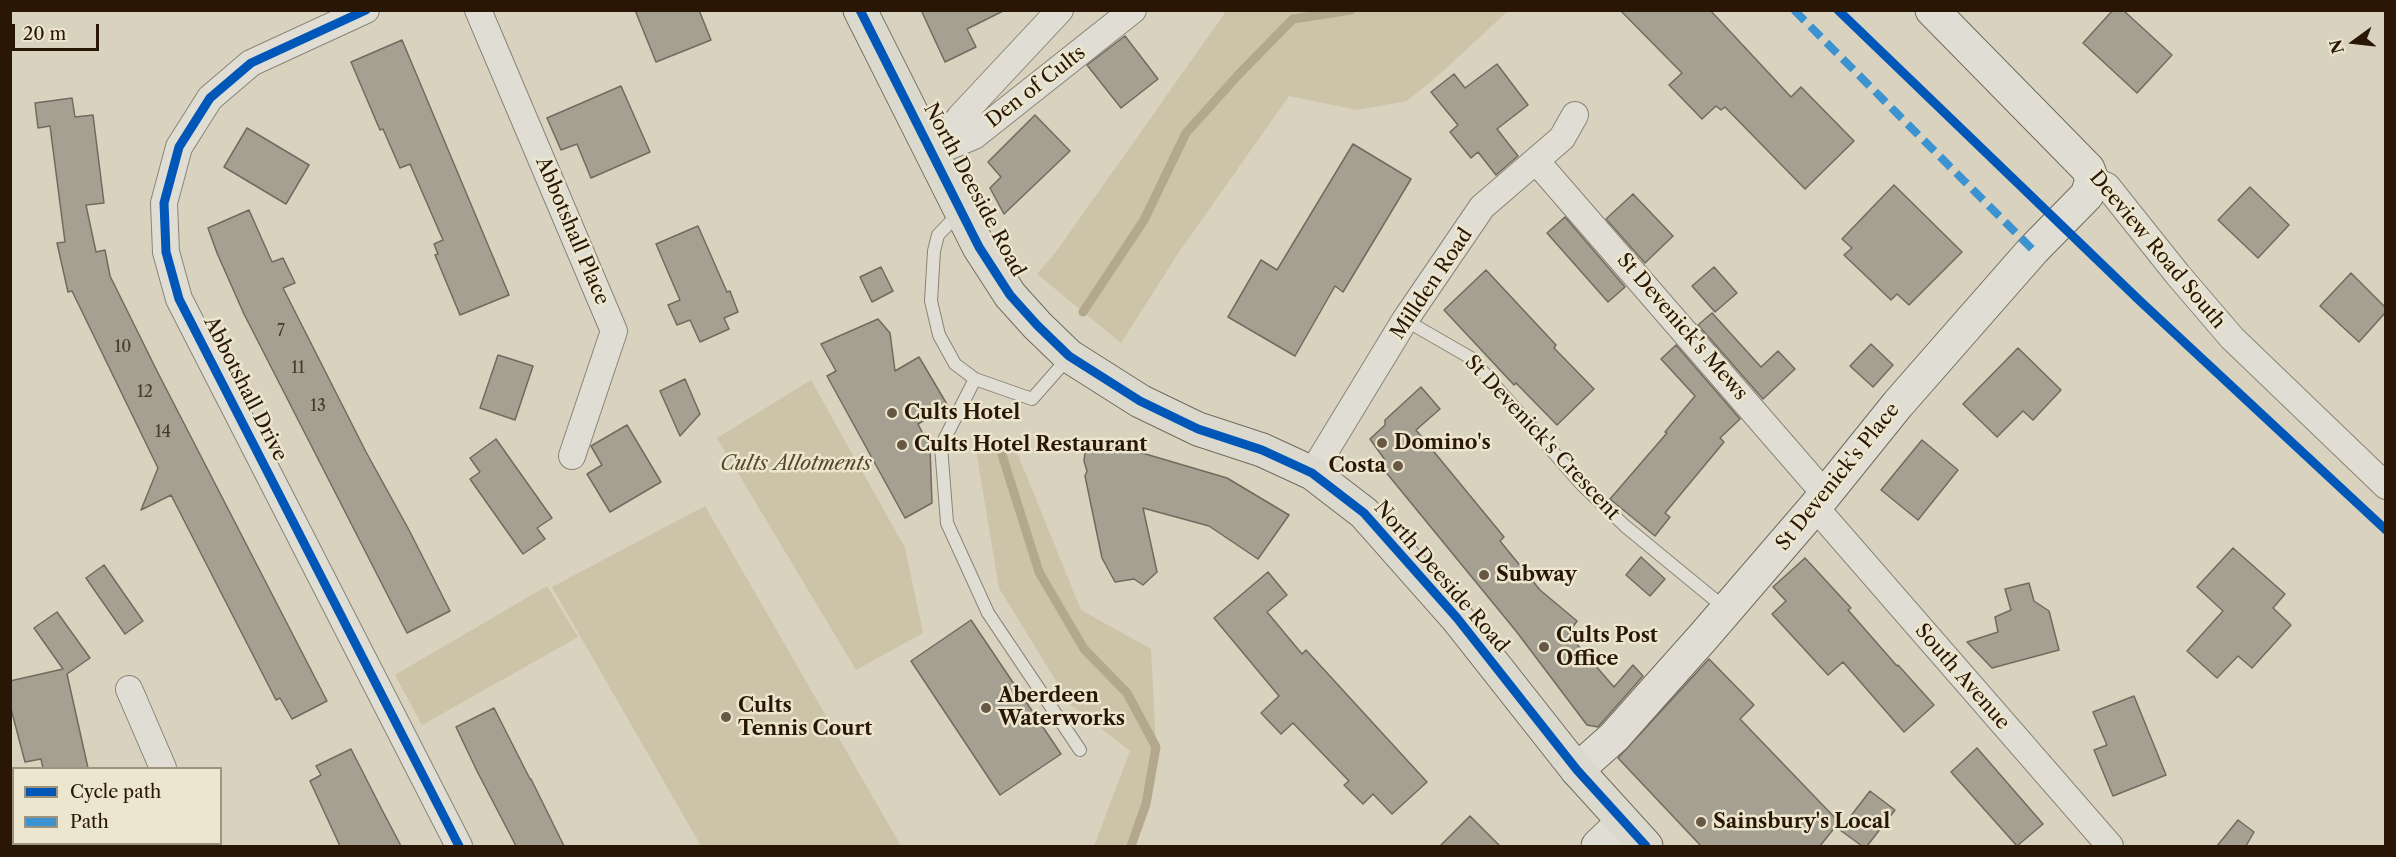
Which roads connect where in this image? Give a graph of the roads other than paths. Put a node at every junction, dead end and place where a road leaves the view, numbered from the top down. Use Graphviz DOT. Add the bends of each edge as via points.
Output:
graph roads {
  1 [pos="366,10"];
  2 [pos="478,10"];
  3 [pos="860,10"];
  4 [pos="1060,10"];
  5 [pos="1133,10"];
  6 [pos="1932,10"];
  7 [pos="1575,115"];
  8 [pos="933,153"];
  9 [pos="1537,162"];
  10 [pos="2090,187"];
  11 [pos="960,211"];
  12 [pos="1406,320"];
  13 [pos="1069,357"];
  14 [pos="975,379"];
  15 [pos="572,456"];
  16 [pos="1312,473"];
  17 [pos="2385,486"];
  18 [pos="1820,500"];
  19 [pos="1727,610"];
  20 [pos="129,688"];
  21 [pos="1080,750"];
  22 [pos="163,767"];
  23 [pos="1577,770"];
  24 [pos="1623,822"];
  25 [pos="459,846"];
  26 [pos="1598,846"];
  27 [pos="1646,846"];
  28 [pos="2110,846"];
  1 -- 25 [label="street, Abbotshall Drive" via="251,63 210,98 179,147 164,203 166,252 179,299"];
  2 -- 15 [label="street, Abbotshall Place" via="614,331"];
  3 -- 8 [label="main road, North Deeside Road"];
  4 -- 8 [label="street" via="960,117"];
  5 -- 8 [label="street, Den of Cults" via="974,136"];
  6 -- 10 [label="street, Deeview Road South" via="2088,169"];
  7 -- 9 [label="street, Millden Road" via="1562,138"];
  8 -- 11 [label="main road, North Deeside Road"];
  9 -- 12 [label="street, Millden Road" via="1482,207"];
  9 -- 18 [label="street, St Devenick's Mews"];
  10 -- 17 [label="street, Deeview Road South" via="2107,186 2232,338"];
  10 -- 18 [label="street, St Devenick's Place" via="1898,404"];
  11 -- 13 [label="main road, North Deeside Road" via="1010,295"];
  11 -- 14 [label="lane" via="938,235 931,301 939,335 955,364"];
  12 -- 16 [label="street, Millden Road"];
  12 -- 19 [label="lane, St Devenick's Crescent" via="1471,358 1582,485"];
  13 -- 14 [label="lane" via="1032,399"];
  13 -- 16 [label="main road, North Deeside Road" via="1140,401 1198,429 1262,450"];
  14 -- 21 [label="lane" via="941,446 947,523 988,613"];
  16 -- 23 [label="main road, North Deeside Road" via="1364,513 1457,618"];
  18 -- 19 [label="street, St Devenick's Place"];
  18 -- 28 [label="street, South Avenue"];
  19 -- 23 [label="street, St Devenick's Place" via="1609,743"];
  20 -- 22 [label="street"];
  23 -- 24 [label="main road, North Deeside Road"];
  24 -- 26 [label="street"];
  24 -- 27 [label="main road, North Deeside Road"];
}
